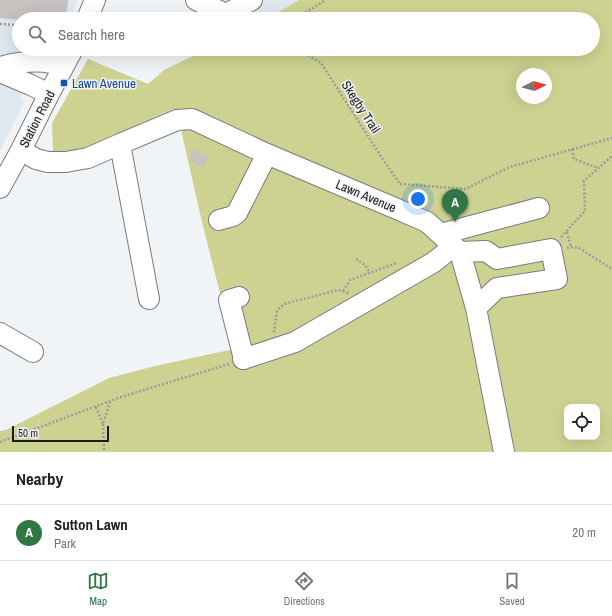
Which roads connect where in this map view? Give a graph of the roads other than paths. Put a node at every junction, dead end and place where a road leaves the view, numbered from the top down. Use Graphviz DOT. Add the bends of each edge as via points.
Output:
graph roads {
  1 [pos="95,0"];
  2 [pos="196,0"];
  3 [pos="252,0"];
  4 [pos="90,12"];
  5 [pos="222,12"];
  6 [pos="239,12"];
  7 [pos="68,58"];
  8 [pos="0,66"];
  9 [pos="0,72"];
  10 [pos="49,94"];
  11 [pos="120,144"];
  12 [pos="21,150"];
  13 [pos="267,154"];
  14 [pos="0,188"];
  15 [pos="539,208"];
  16 [pos="219,220"];
  17 [pos="452,244"];
  18 [pos="239,297"];
  19 [pos="150,299"];
  20 [pos="476,308"];
  21 [pos="0,333"];
  22 [pos="33,352"];
  23 [pos="504,452"];
  1 -- 4 [label="street"];
  2 -- 5 [label="street"];
  3 -- 6 [label="street"];
  7 -- 8 [label="street"];
  7 -- 10 [label="street, Station Road"];
  9 -- 10 [label="street"];
  10 -- 12 [label="street, Station Road"];
  11 -- 12 [label="street, Lawn Avenue" via="88,158 66,162 36,159"];
  11 -- 13 [label="street, Lawn Avenue" via="177,120 192,119"];
  11 -- 19 [label="street"];
  12 -- 14 [label="street, Station Road"];
  13 -- 16 [label="street" via="237,213"];
  13 -- 17 [label="street, Lawn Avenue" via="427,222"];
  15 -- 17 [label="street"];
  17 -- 18 [label="street" via="434,262 295,342 243,359 229,300"];
  17 -- 20 [label="street"];
  17 -- 20 [label="street" via="486,251 496,259 551,250 557,279 497,288"];
  20 -- 23 [label="street"];
  21 -- 22 [label="street"];
}
